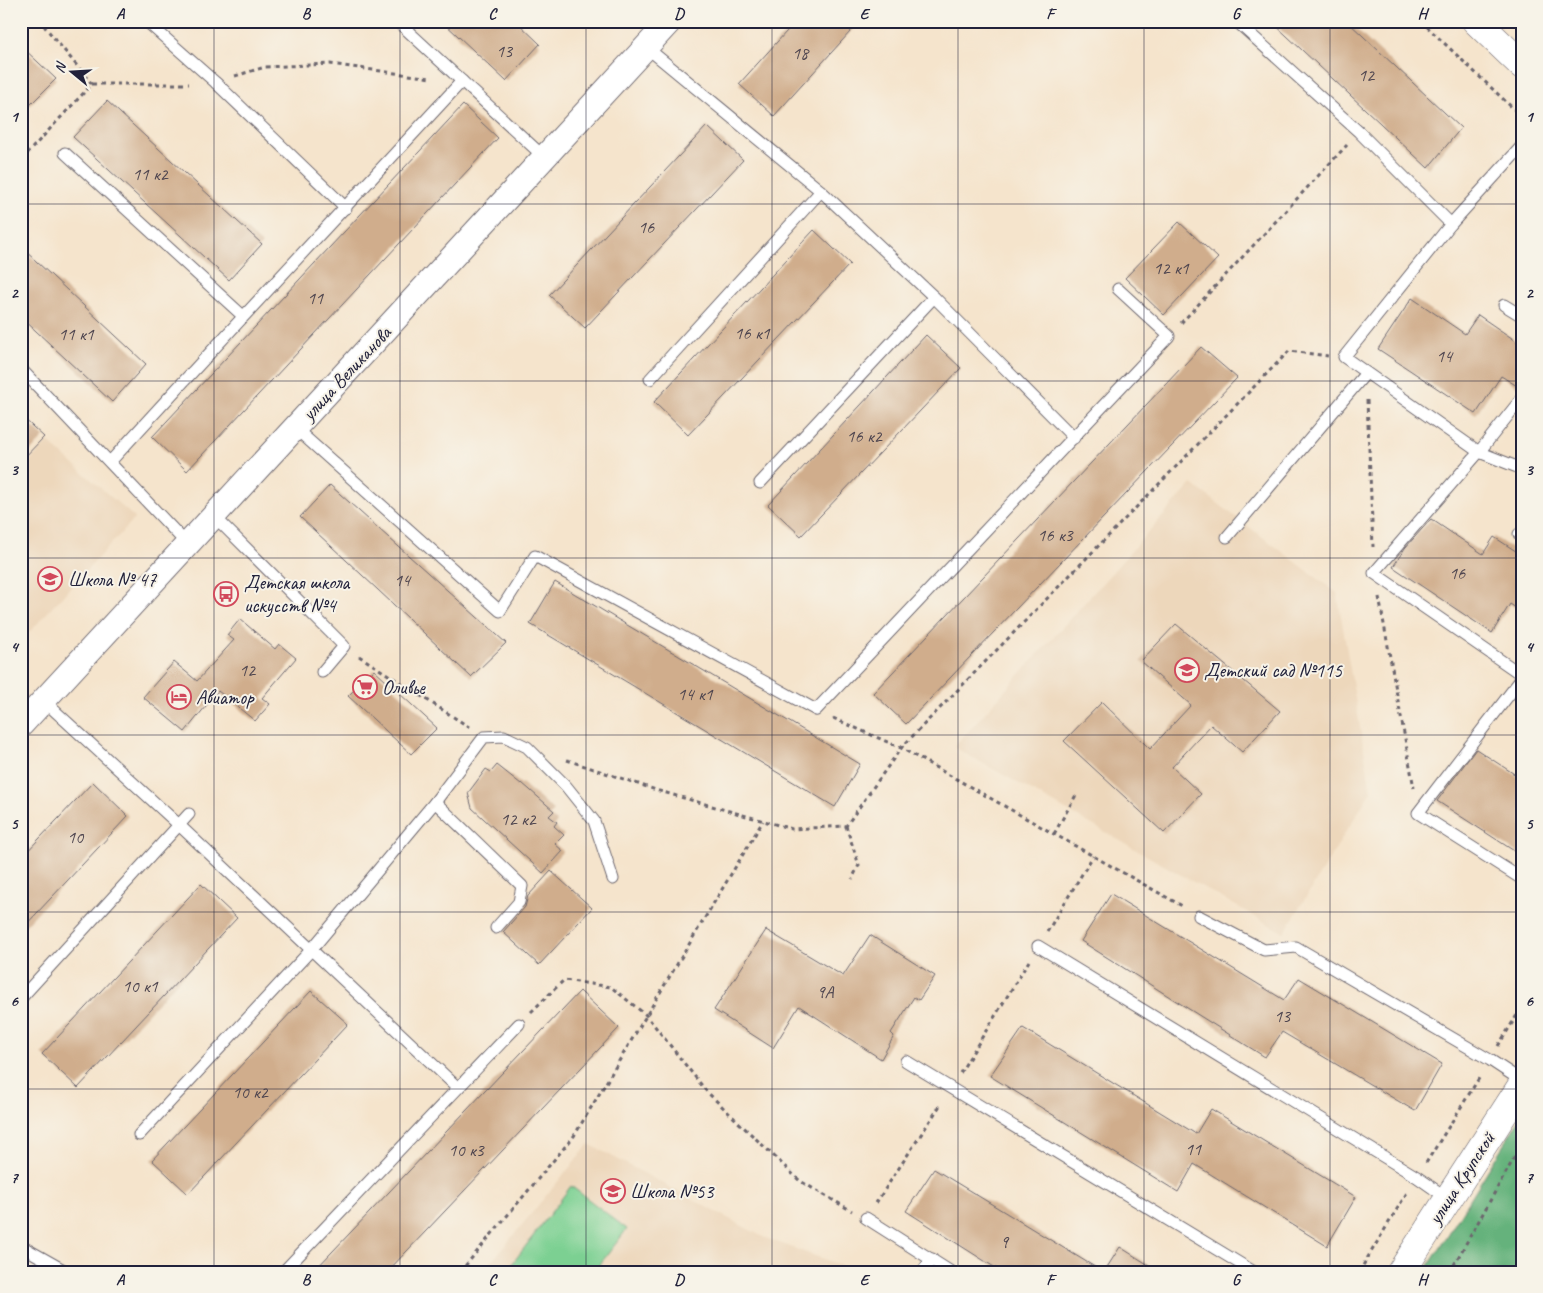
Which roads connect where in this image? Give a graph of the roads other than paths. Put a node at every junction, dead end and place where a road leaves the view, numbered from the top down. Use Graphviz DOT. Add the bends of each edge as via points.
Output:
graph roads {
  1 [pos="146,21"];
  2 [pos="397,21"];
  3 [pos="1236,21"];
  4 [pos="1476,21"];
  5 [pos="655,31"];
  6 [pos="1522,65"];
  7 [pos="462,81"];
  8 [pos="1522,146"];
  9 [pos="65,153"];
  10 [pos="544,158"];
  11 [pos="821,192"];
  12 [pos="346,208"];
  13 [pos="1452,224"];
  14 [pos="1118,289"];
  15 [pos="934,297"];
  16 [pos="1504,305"];
  17 [pos="243,316"];
  18 [pos="1522,316"];
  19 [pos="21,369"];
  20 [pos="1366,373"];
  21 [pos="650,379"];
  22 [pos="1522,398"];
  23 [pos="295,428"];
  24 [pos="1074,438"];
  25 [pos="1479,452"];
  26 [pos="110,462"];
  27 [pos="1522,469"];
  28 [pos="760,483"];
  29 [pos="214,516"];
  30 [pos="1227,537"];
  31 [pos="188,545"];
  32 [pos="322,672"];
  33 [pos="1522,676"];
  34 [pos="44,701"];
  35 [pos="21,725"];
  36 [pos="434,802"];
  37 [pos="189,814"];
  38 [pos="180,825"];
  39 [pos="613,879"];
  40 [pos="1522,879"];
  41 [pos="1200,916"];
  42 [pos="496,928"];
  43 [pos="1038,946"];
  44 [pos="312,949"];
  45 [pos="21,998"];
  46 [pos="519,1024"];
  47 [pos="906,1061"];
  48 [pos="1522,1083"];
  49 [pos="458,1088"];
  50 [pos="138,1135"];
  51 [pos="1447,1198"];
  52 [pos="866,1218"];
  53 [pos="21,1246"];
  54 [pos="932,1259"];
  55 [pos="67,1272"];
  56 [pos="283,1272"];
  57 [pos="922,1272"];
  58 [pos="951,1272"];
  59 [pos="1254,1272"];
  60 [pos="1401,1272"];
  1 -- 12 [label="lane" via="215,82"];
  2 -- 7 [label="lane"];
  3 -- 13 [label="lane" via="1359,132"];
  4 -- 6 [label="street"];
  5 -- 10 [label="street, улица Великанова"];
  5 -- 11 [label="lane"];
  7 -- 10 [label="lane"];
  7 -- 12 [label="lane"];
  8 -- 13 [label="lane"];
  9 -- 17 [label="lane"];
  10 -- 23 [label="street, улица Великанова"];
  11 -- 15 [label="lane"];
  11 -- 21 [label="lane"];
  12 -- 17 [label="lane"];
  13 -- 20 [label="lane" via="1344,358"];
  14 -- 24 [label="lane" via="1169,336"];
  15 -- 24 [label="lane"];
  15 -- 28 [label="lane"];
  16 -- 18 [label="lane"];
  17 -- 26 [label="lane"];
  19 -- 26 [label="lane"];
  20 -- 25 [label="lane"];
  20 -- 30 [label="lane"];
  22 -- 25 [label="lane"];
  23 -- 24 [label="lane" via="500,611 535,556 816,710"];
  23 -- 29 [label="street, улица Великанова"];
  25 -- 27 [label="lane"];
  25 -- 33 [label="lane" via="1374,572"];
  26 -- 31 [label="lane"];
  29 -- 31 [label="street, улица Великанова"];
  29 -- 32 [label="lane" via="344,646"];
  31 -- 34 [label="street, улица Великанова"];
  33 -- 40 [label="lane" via="1418,813"];
  34 -- 35 [label="street, улица Великанова"];
  34 -- 38 [label="lane"];
  36 -- 39 [label="lane" via="484,737 504,736 527,747 566,786 594,821"];
  36 -- 42 [label="lane" via="522,886 519,902"];
  36 -- 44 [label="lane"];
  37 -- 38 [label="lane"];
  38 -- 44 [label="lane"];
  38 -- 45 [label="lane"];
  41 -- 48 [label="lane" via="1264,950 1296,948 1490,1060"];
  43 -- 51 [label="lane"];
  44 -- 49 [label="lane"];
  44 -- 50 [label="lane"];
  46 -- 49 [label="lane"];
  47 -- 59 [label="lane"];
  48 -- 51 [label="street, улица Крупской"];
  49 -- 56 [label="lane"];
  51 -- 60 [label="street, улица Крупской"];
  52 -- 54 [label="lane"];
  53 -- 55 [label="lane"];
  54 -- 57 [label="lane"];
  54 -- 58 [label="lane"];
}
